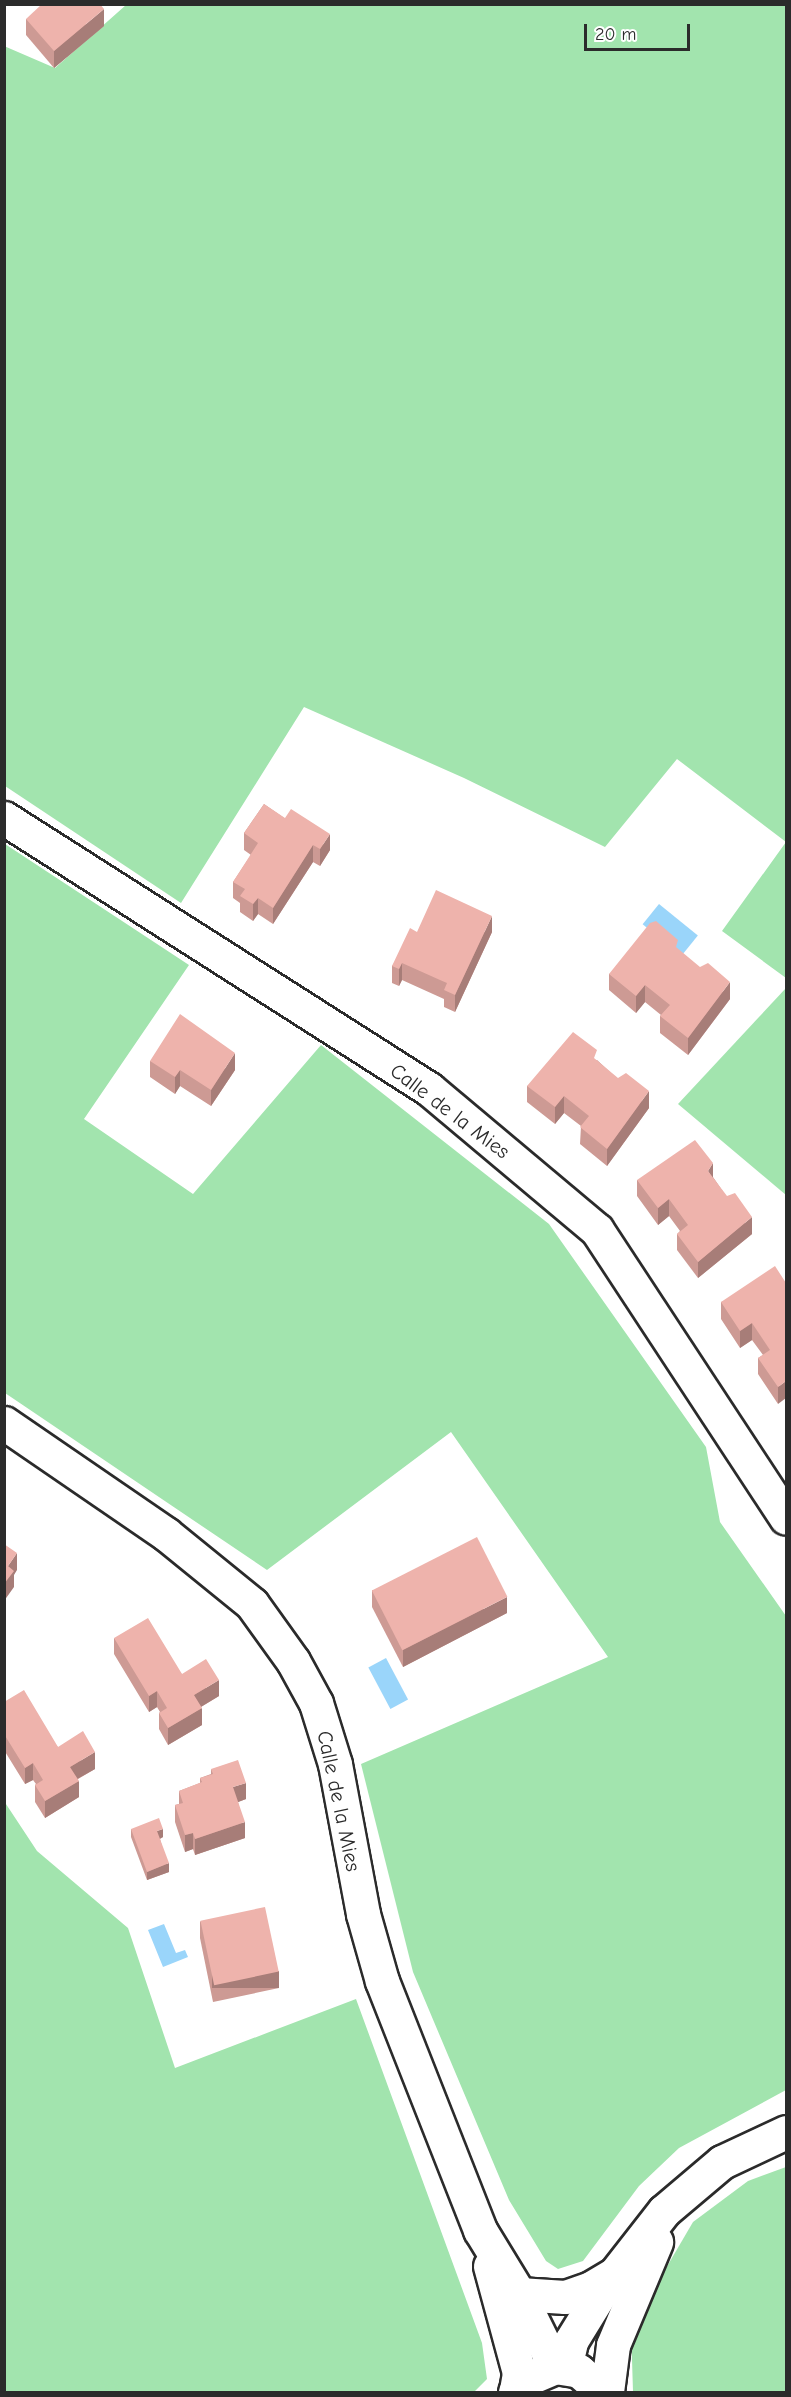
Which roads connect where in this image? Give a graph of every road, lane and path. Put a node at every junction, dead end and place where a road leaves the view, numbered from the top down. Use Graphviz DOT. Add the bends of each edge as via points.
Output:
graph roads {
  1 [pos="4,818"];
  2 [pos="4,1423"];
  3 [pos="786,1518"];
  4 [pos="786,2132"];
  5 [pos="691,2187"];
  6 [pos="480,2230"];
  7 [pos="614,2274"];
  8 [pos="519,2294"];
  9 [pos="560,2368"];
  10 [pos="516,2391"];
  11 [pos="605,2392"];
  1 -- 3 [label="street, Calle de la Mies" via="429,1089 597,1230"];
  2 -- 6 [label="street, Calle de la Mies" via="166,1534 252,1604 293,1661 316,1703 335,1764 363,1914 381,1982"];
  4 -- 5 [label="street" via="722,2162"];
  5 -- 7 [label="street" via="664,2211"];
  5 -- 11 [label="street" via="658,2237 627,2305 613,2345"];
  6 -- 8 [label="street, Calle de la Mies"];
  6 -- 10 [label="street, Calle de la Mies" via="519,2373"];
  7 -- 8 [label="street" via="565,2297"];
  7 -- 9 [label="street" via="571,2341"];
  8 -- 9 [label="street, Calle de la Mies"];
  9 -- 10 [label="street" via="540,2371"];
  9 -- 11 [label="street" via="590,2377"];
}
